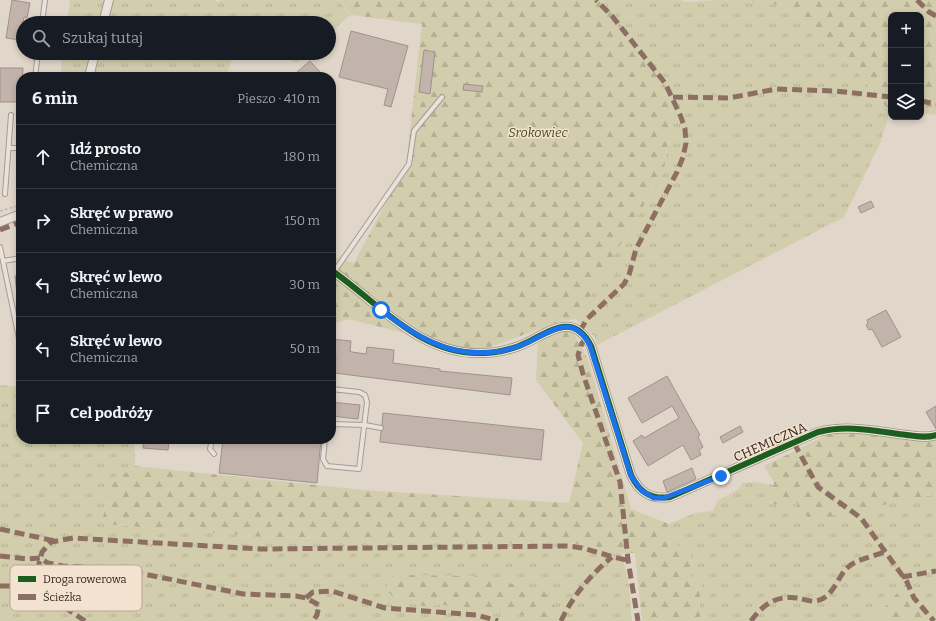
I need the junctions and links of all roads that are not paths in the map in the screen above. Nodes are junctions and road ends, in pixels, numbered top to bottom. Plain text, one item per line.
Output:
1 (45, 0) edge
2 (109, 0) edge
3 (43, 16) edge
4 (105, 16) edge
5 (37, 60) edge
6 (93, 60) edge
7 (36, 72) edge
8 (90, 72) edge
9 (442, 97) dead end
10 (12, 115) dead end
11 (9, 148) junction
12 (16, 148) edge
13 (5, 194) dead end
14 (16, 216) edge
15 (0, 222) edge
16 (0, 247) edge
17 (16, 259) edge
18 (3, 261) junction
19 (336, 267) edge
20 (336, 273) edge
21 (16, 324) edge
22 (336, 390) edge
23 (336, 424) edge
24 (365, 425) junction
25 (381, 428) dead end
26 (936, 435) edge
27 (211, 444) edge
28 (324, 444) edge
29 (214, 454) dead end

1 - 3 lane
2 - 4 street
5 - 7 lane
6 - 8 street
9 - 19 lane
10 - 11 lane
11 - 12 lane
11 - 13 lane
14 - 15 street
16 - 18 lane
17 - 18 lane
18 - 21 lane
20 - 26 street, CHEMICZNA
22 - 24 lane
23 - 24 lane
24 - 25 lane
24 - 28 lane
27 - 29 lane

